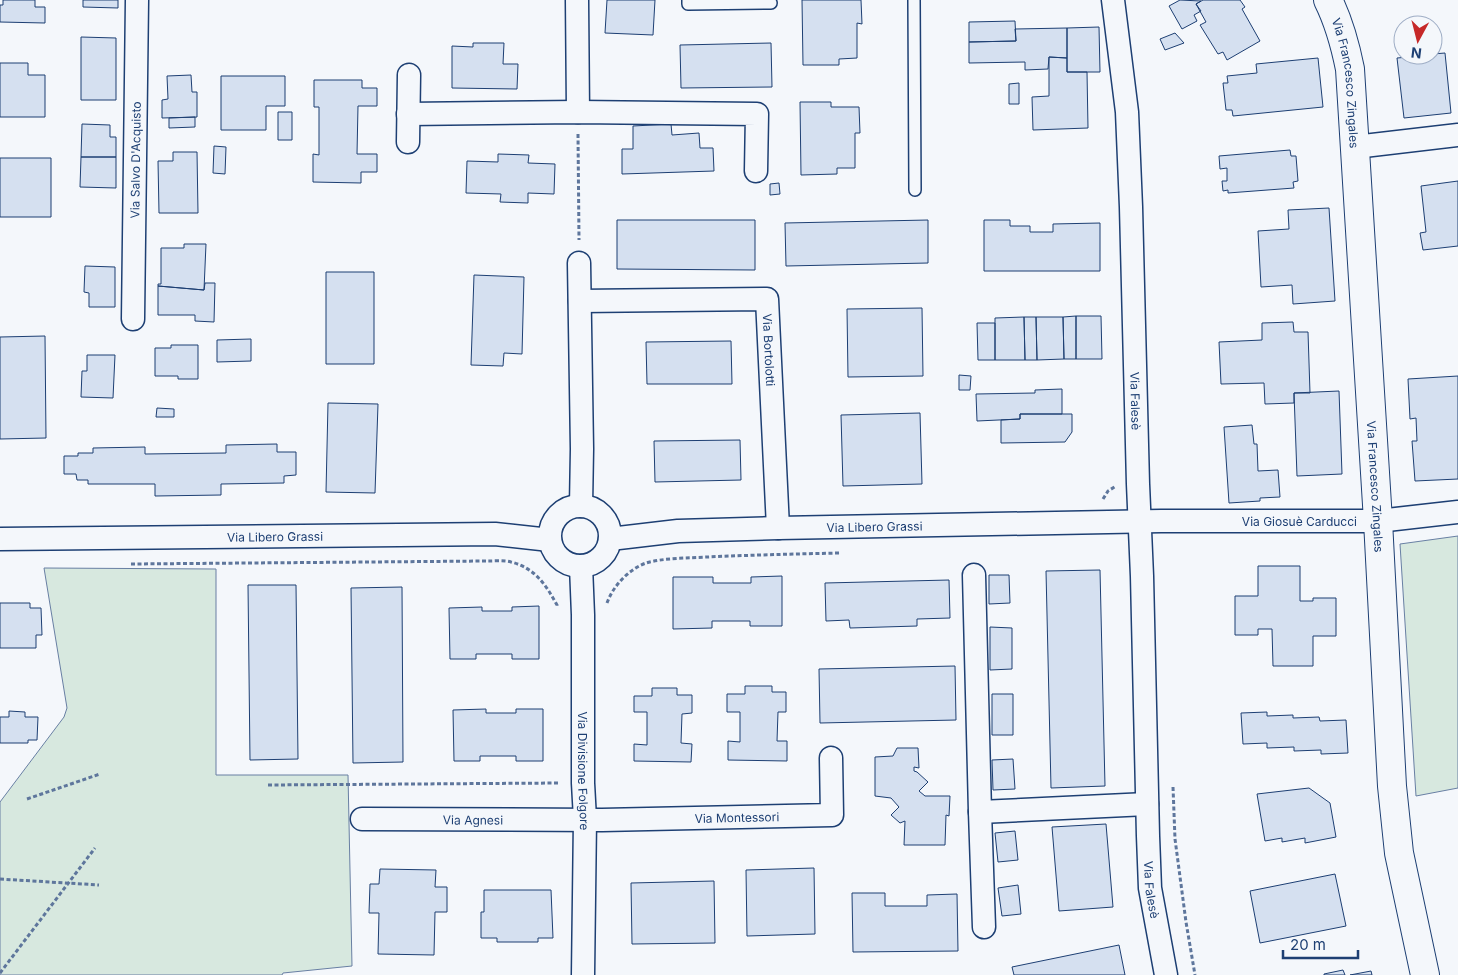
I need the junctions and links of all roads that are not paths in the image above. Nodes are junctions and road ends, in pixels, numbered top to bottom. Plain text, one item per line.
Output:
1 (137, 0) edge
2 (577, 0) edge
3 (688, 0) edge
4 (914, 0) edge
5 (1112, 0) edge
6 (1328, 0) edge
7 (771, 3) dead end
8 (408, 75) dead end
9 (578, 112) junction
10 (408, 114) junction
11 (1458, 135) edge
12 (408, 142) dead end
13 (1355, 147) junction
14 (756, 171) dead end
15 (915, 190) dead end
16 (579, 264) road end
17 (580, 302) junction
18 (134, 319) dead end
19 (581, 506) junction
20 (1458, 512) edge
21 (1140, 521) junction
22 (1378, 521) junction
23 (778, 528) junction
24 (0, 539) edge
25 (610, 539) junction
26 (550, 540) junction
27 (581, 566) junction
28 (974, 575) dead end
29 (831, 758) dead end
30 (1147, 804) junction
31 (980, 812) junction
32 (585, 819) junction
33 (362, 820) dead end
34 (984, 927) dead end
35 (583, 975) edge
36 (1166, 975) edge
37 (1425, 975) edge

1 - 18 street, Via Salvo D'Acquisto
2 - 9 street
3 - 7 lane
4 - 15 lane
5 - 21 street, Via Falesè
6 - 13 street, Via Francesco Zingales
8 - 10 street
9 - 10 street
9 - 14 street
10 - 12 street
11 - 13 street
13 - 22 street, Via Francesco Zingales
16 - 17 street
17 - 19 street
17 - 23 street, Via Bortolotti
19 - 25 street
19 - 26 street
20 - 22 street, Via Giosuè Carducci
21 - 22 street, Via Giosuè Carducci
21 - 23 street, Via Libero Grassi
21 - 30 street, Via Falesè
22 - 37 street, Via Francesco Zingales
23 - 25 street, Via Libero Grassi
24 - 26 street, Via Libero Grassi
25 - 27 street
26 - 27 street
27 - 32 street, Via Divisione Folgore
28 - 31 street
29 - 32 street, Via Montessori
30 - 31 street
30 - 36 street, Via Falesè
31 - 34 street
32 - 33 street, Via Agnesi
32 - 35 street, Via Divisione Folgore

